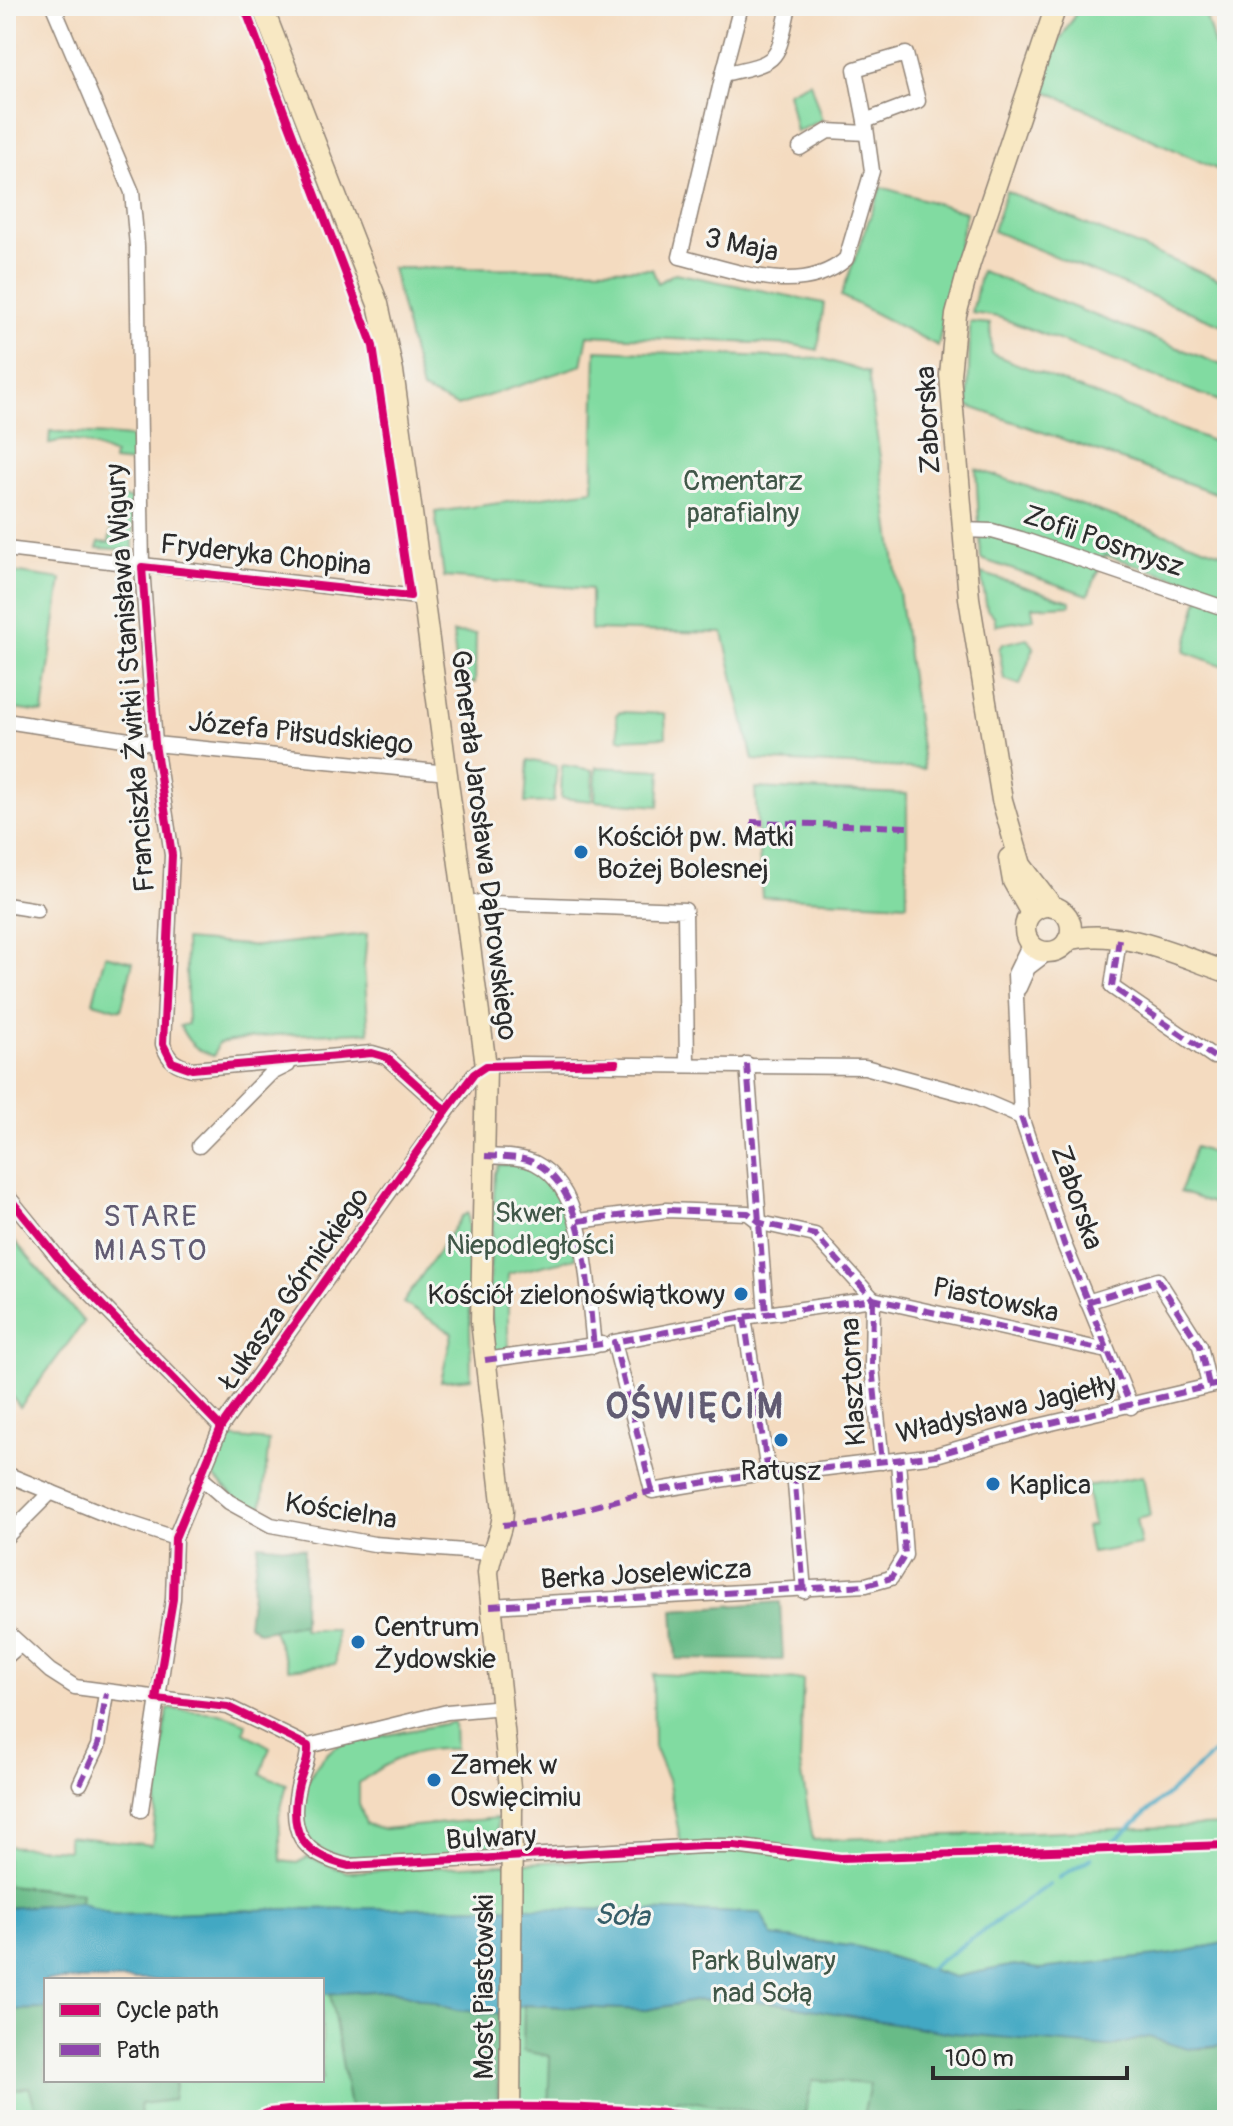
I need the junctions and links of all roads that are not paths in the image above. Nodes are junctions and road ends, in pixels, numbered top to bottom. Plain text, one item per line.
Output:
1 (53, 6) edge
2 (262, 6) edge
3 (741, 6) edge
4 (789, 6) edge
5 (1057, 10) edge
6 (723, 74) junction
7 (866, 127) junction
8 (800, 148) dead end
9 (962, 530) junction
10 (6, 549) edge
11 (142, 567) junction
12 (425, 598) junction
13 (1227, 609) edge
14 (6, 721) edge
15 (155, 744) junction
16 (448, 773) junction
17 (1008, 830) junction
18 (465, 902) junction
19 (6, 905) edge
20 (37, 910) dead end
21 (1060, 911) junction
22 (1031, 913) junction
23 (1068, 940) junction
24 (1127, 940) junction
25 (1030, 943) junction
26 (1049, 952) junction
27 (1227, 972) edge
28 (1017, 996) junction
29 (1214, 1057) dead end
30 (291, 1063) junction
31 (687, 1063) junction
32 (747, 1064) junction
33 (486, 1066) junction
34 (446, 1111) junction
35 (1021, 1117) junction
36 (199, 1146) dead end
37 (485, 1156) junction
38 (6, 1194) edge
39 (578, 1221) junction
40 (761, 1223) junction
41 (873, 1299) junction
42 (1087, 1302) junction
43 (766, 1314) junction
44 (744, 1317) junction
45 (614, 1342) junction
46 (594, 1346) junction
47 (1107, 1351) junction
48 (485, 1360) junction
49 (1227, 1382) edge
50 (1209, 1385) junction
51 (1131, 1407) junction
52 (221, 1427) junction
53 (898, 1460) junction
54 (882, 1462) junction
55 (768, 1472) junction
56 (794, 1472) junction
57 (6, 1474) edge
58 (199, 1476) junction
59 (51, 1492) junction
60 (6, 1537) edge
61 (175, 1538) junction
62 (490, 1553) junction
63 (804, 1591) junction
64 (490, 1606) junction
65 (6, 1631) edge
66 (20, 1645) junction
67 (6, 1657) edge
68 (106, 1693) junction
69 (156, 1699) junction
70 (503, 1707) junction
71 (308, 1746) junction
72 (80, 1784) dead end
73 (512, 1807) joint
74 (141, 1810) dead end
75 (788, 1853) dead end
76 (510, 2120) edge

1 - 11 street, Franciszka Żwirki i Stanisława Wigury
2 - 12 street, Generała Jarosława Dąbrowskiego
3 - 6 street, 3 Maja
4 - 6 street
5 - 9 street, Zaborska
6 - 7 street, 3 Maja
7 - 7 street, 3 Maja
7 - 8 street, 3 Maja
9 - 13 street, Zofii Posmysz
9 - 17 street, Zaborska
10 - 11 street, Fryderyka Chopina
11 - 12 street, Fryderyka Chopina
11 - 15 street, Franciszka Żwirki i Stanisława Wigury
12 - 16 street, Generała Jarosława Dąbrowskiego
14 - 15 street, Józefa Piłsudskiego
15 - 16 street, Józefa Piłsudskiego
15 - 30 street, Franciszka Żwirki i Stanisława Wigury
16 - 18 street, Generała Jarosława Dąbrowskiego
17 - 21 street, Zaborska
17 - 22 street, Zaborska
18 - 31 street
18 - 33 street, Generała Jarosława Dąbrowskiego
19 - 20 street
21 - 22 street
21 - 23 street
21 - 24 street
22 - 25 street
23 - 24 street
23 - 26 street
24 - 27 street
24 - 29 street
25 - 26 street
25 - 28 street, Zaborska
26 - 28 street
28 - 35 street, Zaborska
30 - 34 street, Franciszka Żwirki i Stanisława Wigury
30 - 36 street
31 - 32 street
31 - 33 street
32 - 35 street
32 - 40 street
33 - 34 street, Łukasza Górnickiego
33 - 37 street, Generała Jarosława Dąbrowskiego
34 - 52 street, Łukasza Górnickiego
35 - 42 street, Zaborska
37 - 39 street
37 - 48 street, Generała Jarosława Dąbrowskiego
38 - 52 street
39 - 40 street
39 - 46 street
40 - 41 street
40 - 43 street
41 - 43 street
41 - 47 street, Piastowska
41 - 54 street, Klasztorna
42 - 47 street, Zaborska
42 - 50 street
43 - 44 street
44 - 45 street
44 - 55 street
45 - 46 street
45 - 55 street, Władysława Jagiełły
46 - 48 street
47 - 51 street, Zaborska
48 - 62 street, Generała Jarosława Dąbrowskiego
49 - 50 street, Władysława Jagiełły
50 - 51 street, Władysława Jagiełły
51 - 53 street, Władysława Jagiełły
52 - 58 street, Łukasza Górnickiego
53 - 54 street, Władysława Jagiełły
53 - 63 street, Berka Joselewicza
54 - 56 street, Władysława Jagiełły
55 - 56 street, Władysława Jagiełły
56 - 63 street
57 - 59 street
58 - 61 street, Łukasza Górnickiego
58 - 62 street, Kościelna
59 - 60 street
59 - 61 street
61 - 69 street, Łukasza Górnickiego
62 - 64 street, Generała Jarosława Dąbrowskiego
63 - 64 street, Berka Joselewicza
64 - 70 street, Generała Jarosława Dąbrowskiego
65 - 66 street
66 - 67 street
66 - 68 street
68 - 69 street
68 - 72 street
69 - 71 street
69 - 74 street, Łukasza Górnickiego
70 - 71 street
70 - 73 street, Generała Jarosława Dąbrowskiego
71 - 75 street, Bulwary
73 - 76 street, Most Piastowski, bridge

